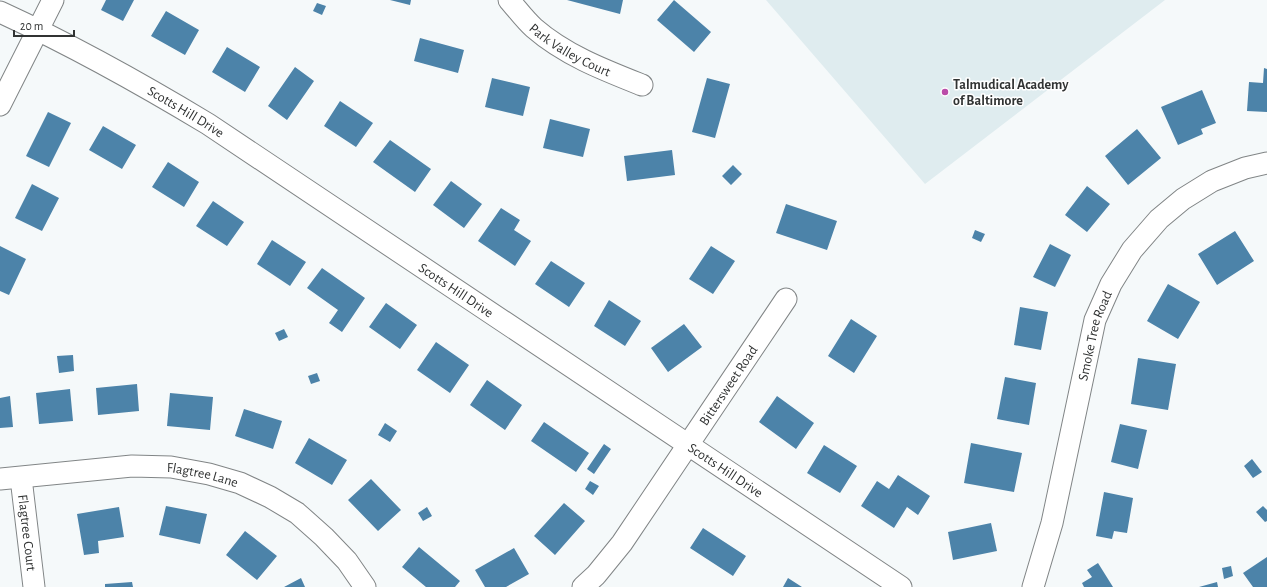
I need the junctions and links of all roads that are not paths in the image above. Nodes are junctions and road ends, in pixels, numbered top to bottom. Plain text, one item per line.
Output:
1 (53, 0) edge
2 (509, 0) edge
3 (0, 12) edge
4 (38, 29) junction
5 (642, 85) dead end
6 (0, 105) edge
7 (1267, 163) edge
8 (786, 299) dead end
9 (689, 446) junction
10 (21, 478) junction
11 (0, 479) edge
12 (34, 587) edge
13 (365, 587) edge
14 (583, 587) edge
15 (901, 587) edge
16 (1033, 587) edge

1 - 4 street
2 - 5 street, Park Valley Court
3 - 4 street, Scotts Hill Drive
4 - 6 street
4 - 9 street, Scotts Hill Drive
7 - 16 street, Smoke Tree Road
8 - 9 street, Bittersweet Road
9 - 14 street, Bittersweet Road
9 - 15 street, Scotts Hill Drive
10 - 11 street, Flagtree Lane
10 - 12 street, Flagtree Court
10 - 13 street, Flagtree Lane

